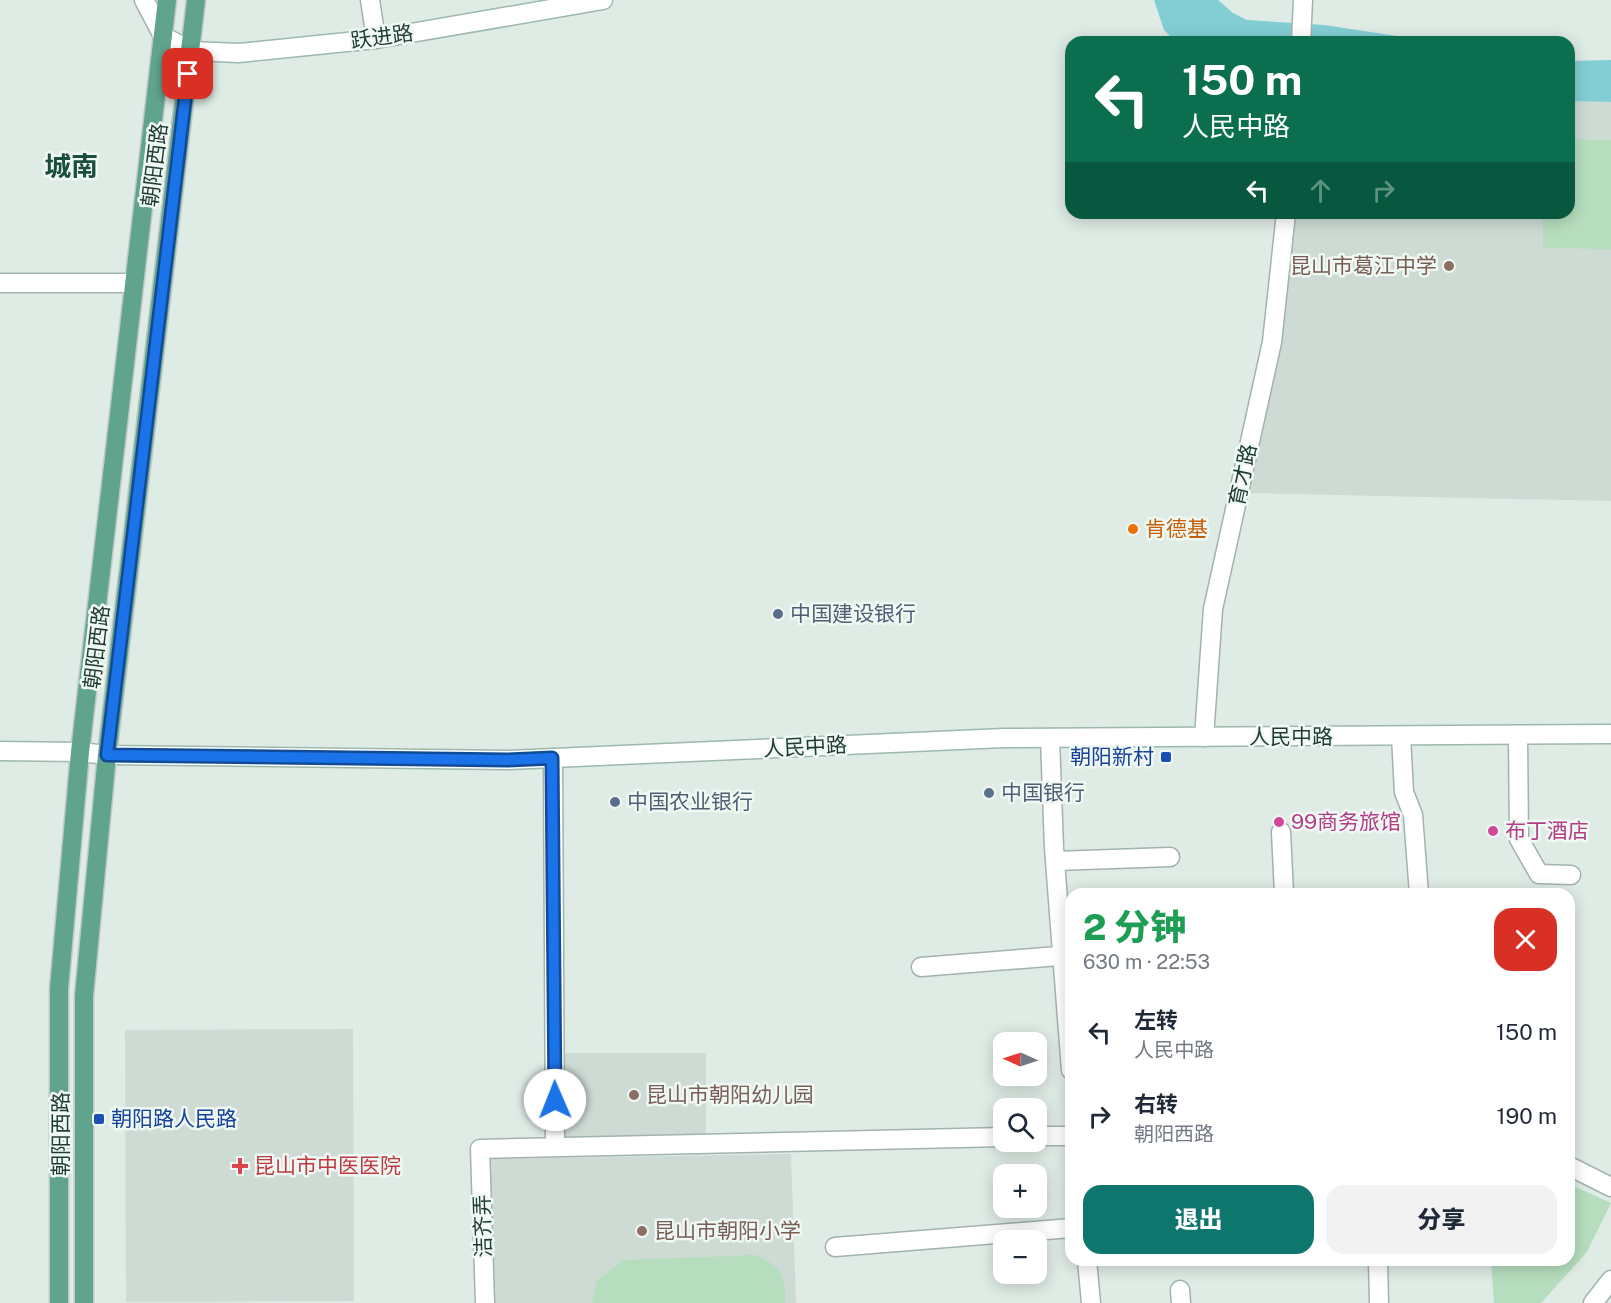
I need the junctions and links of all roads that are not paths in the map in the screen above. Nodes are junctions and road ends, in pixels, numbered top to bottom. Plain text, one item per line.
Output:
1 (144, 0) edge
2 (167, 0) edge
3 (196, 0) edge
4 (370, 0) edge
5 (603, 0) edge
6 (1303, 0) edge
7 (163, 36) junction
8 (1301, 36) edge
9 (376, 39) junction
10 (191, 51) junction
11 (1285, 219) edge
12 (0, 283) edge
13 (133, 283) junction
14 (1611, 734) edge
15 (1401, 736) junction
16 (1518, 736) junction
17 (1204, 737) junction
18 (1050, 738) junction
19 (0, 751) edge
20 (80, 752) junction
21 (107, 755) junction
22 (552, 758) junction
23 (1281, 832) dead end
24 (1170, 857) dead end
25 (1055, 861) junction
26 (1571, 874) dead end
27 (1284, 888) edge
28 (1419, 888) edge
29 (1065, 947) edge
30 (1065, 956) edge
31 (921, 968) dead end
32 (1047, 1136) edge
33 (1065, 1136) edge
34 (993, 1137) edge
35 (555, 1146) junction
36 (1575, 1169) edge
37 (1611, 1187) edge
38 (1065, 1229) edge
39 (835, 1248) dead end
40 (1088, 1266) edge
41 (1378, 1266) edge
42 (1611, 1280) edge
43 (59, 1303) edge
44 (84, 1303) edge
45 (486, 1303) edge
46 (1091, 1303) edge
47 (1379, 1303) edge
48 (1593, 1303) edge

1 - 7 street
2 - 7 main road, 朝阳西路
3 - 10 main road, 朝阳西路
4 - 9 street
5 - 9 street, 跃进路
6 - 8 street
7 - 10 street, 跃进路
7 - 13 main road, 朝阳西路
9 - 10 street, 跃进路
10 - 21 main road, 朝阳西路
11 - 17 street, 育才路
12 - 13 street
13 - 20 main road, 朝阳西路
14 - 16 street, 人民中路
15 - 16 street, 人民中路
15 - 17 street, 人民中路
15 - 28 street
16 - 26 street
17 - 18 street, 人民中路
18 - 22 street, 人民中路
18 - 25 street
19 - 20 street, 人民中路
20 - 21 street, 人民中路
20 - 43 main road, 朝阳西路
21 - 22 street, 人民中路
21 - 44 main road, 朝阳西路
22 - 35 street
23 - 27 street
24 - 25 street
25 - 29 street
30 - 31 street
32 - 33 street
34 - 35 street
35 - 45 street, 洁齐弄
36 - 37 street
38 - 39 street
40 - 46 street
41 - 47 street
42 - 48 street

